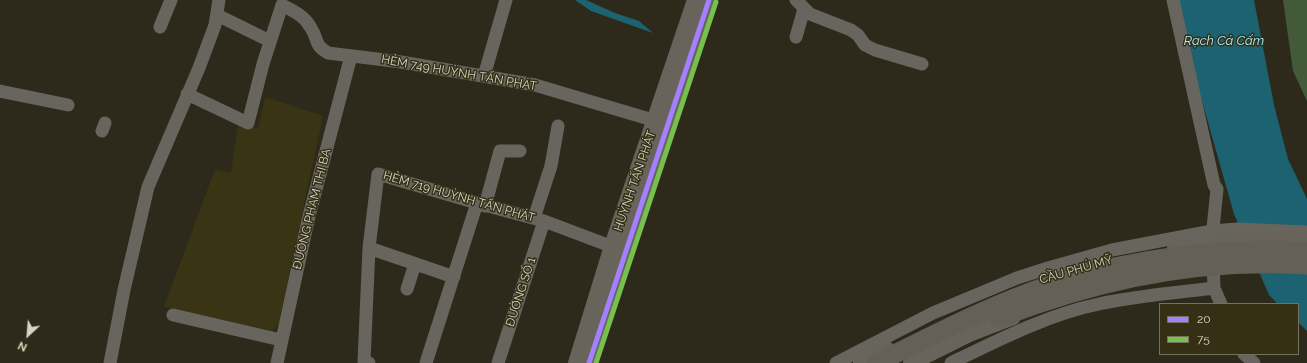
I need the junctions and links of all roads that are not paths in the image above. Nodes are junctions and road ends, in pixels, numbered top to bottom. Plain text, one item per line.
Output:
1 (171, 0) edge
2 (219, 0) edge
3 (506, 0) edge
4 (695, 0) edge
5 (709, 0) edge
6 (1173, 0) edge
7 (800, 5) edge
8 (217, 15) junction
9 (160, 27) dead end
10 (796, 37) dead end
11 (270, 41) junction
12 (351, 56) junction
13 (922, 64) dead end
14 (484, 76) junction
15 (0, 91) edge
16 (187, 94) junction
17 (671, 96) junction
18 (68, 105) dead end
19 (656, 121) junction
20 (558, 126) dead end
21 (520, 151) dead end
22 (481, 205) junction
23 (539, 219) junction
24 (1213, 226) junction
25 (1307, 232) edge
26 (1307, 241) edge
27 (369, 248) junction
28 (620, 249) junction
29 (1307, 251) edge
30 (415, 264) junction
31 (1307, 265) edge
32 (1307, 271) edge
33 (454, 277) junction
34 (407, 288) dead end
35 (1214, 288) junction
36 (1221, 303) edge
37 (173, 315) dead end
38 (281, 340) junction
39 (1245, 355) edge
40 (366, 362) edge
41 (110, 363) edge
42 (277, 363) edge
43 (426, 363) edge
44 (498, 363) edge
45 (576, 363) edge
46 (590, 363) edge
47 (836, 363) edge
48 (861, 363) edge
49 (877, 363) edge
50 (904, 363) edge
51 (910, 363) edge
52 (951, 363) edge
53 (1254, 363) edge

1 - 9 street
2 - 8 street
3 - 14 street
4 - 17 main road, HUỲNH TẤN PHÁT
5 - 17 main road, HUỲNH TẤN PHÁT
6 - 24 street
7 - 10 street
7 - 13 street
8 - 11 street
8 - 16 street
11 - 12 street, HẺM 749 HUỲNH TẤN PHÁT
11 - 16 street
12 - 14 street, HẺM 749 HUỲNH TẤN PHÁT
12 - 38 street, ĐƯỜNG PHẠM THỊ BA
14 - 19 street, HẺM 749 HUỲNH TẤN PHÁT
15 - 18 street
16 - 41 street
17 - 19 main road, HUỲNH TẤN PHÁT
17 - 28 main road, HUỲNH TẤN PHÁT
19 - 28 main road, HUỲNH TẤN PHÁT
20 - 23 street, ĐƯỜNG SỐ 1
21 - 22 street
22 - 23 street, HẺM 719 HUỲNH TẤN PHÁT
22 - 27 street, HẺM 719 HUỲNH TẤN PHÁT
22 - 33 street
23 - 28 street, HẺM 719 HUỲNH TẤN PHÁT
23 - 44 street, ĐƯỜNG SỐ 1
24 - 25 street
24 - 35 street
24 - 47 street
26 - 48 main road, CẦU PHÚ MỸ, bridge
27 - 30 street
27 - 40 street, HẺM 719 HUỲNH TẤN PHÁT
28 - 45 main road, HUỲNH TẤN PHÁT
28 - 46 main road, HUỲNH TẤN PHÁT
29 - 49 highway, CẦU PHÚ MỸ, bridge
30 - 33 street
30 - 34 street
31 - 50 highway, CẦU PHÚ MỸ, bridge
32 - 51 main road, CẦU PHÚ MỸ, bridge
33 - 43 street
35 - 36 street
35 - 52 street
37 - 38 street
38 - 42 street, ĐƯỜNG PHẠM THỊ BA
39 - 53 street

